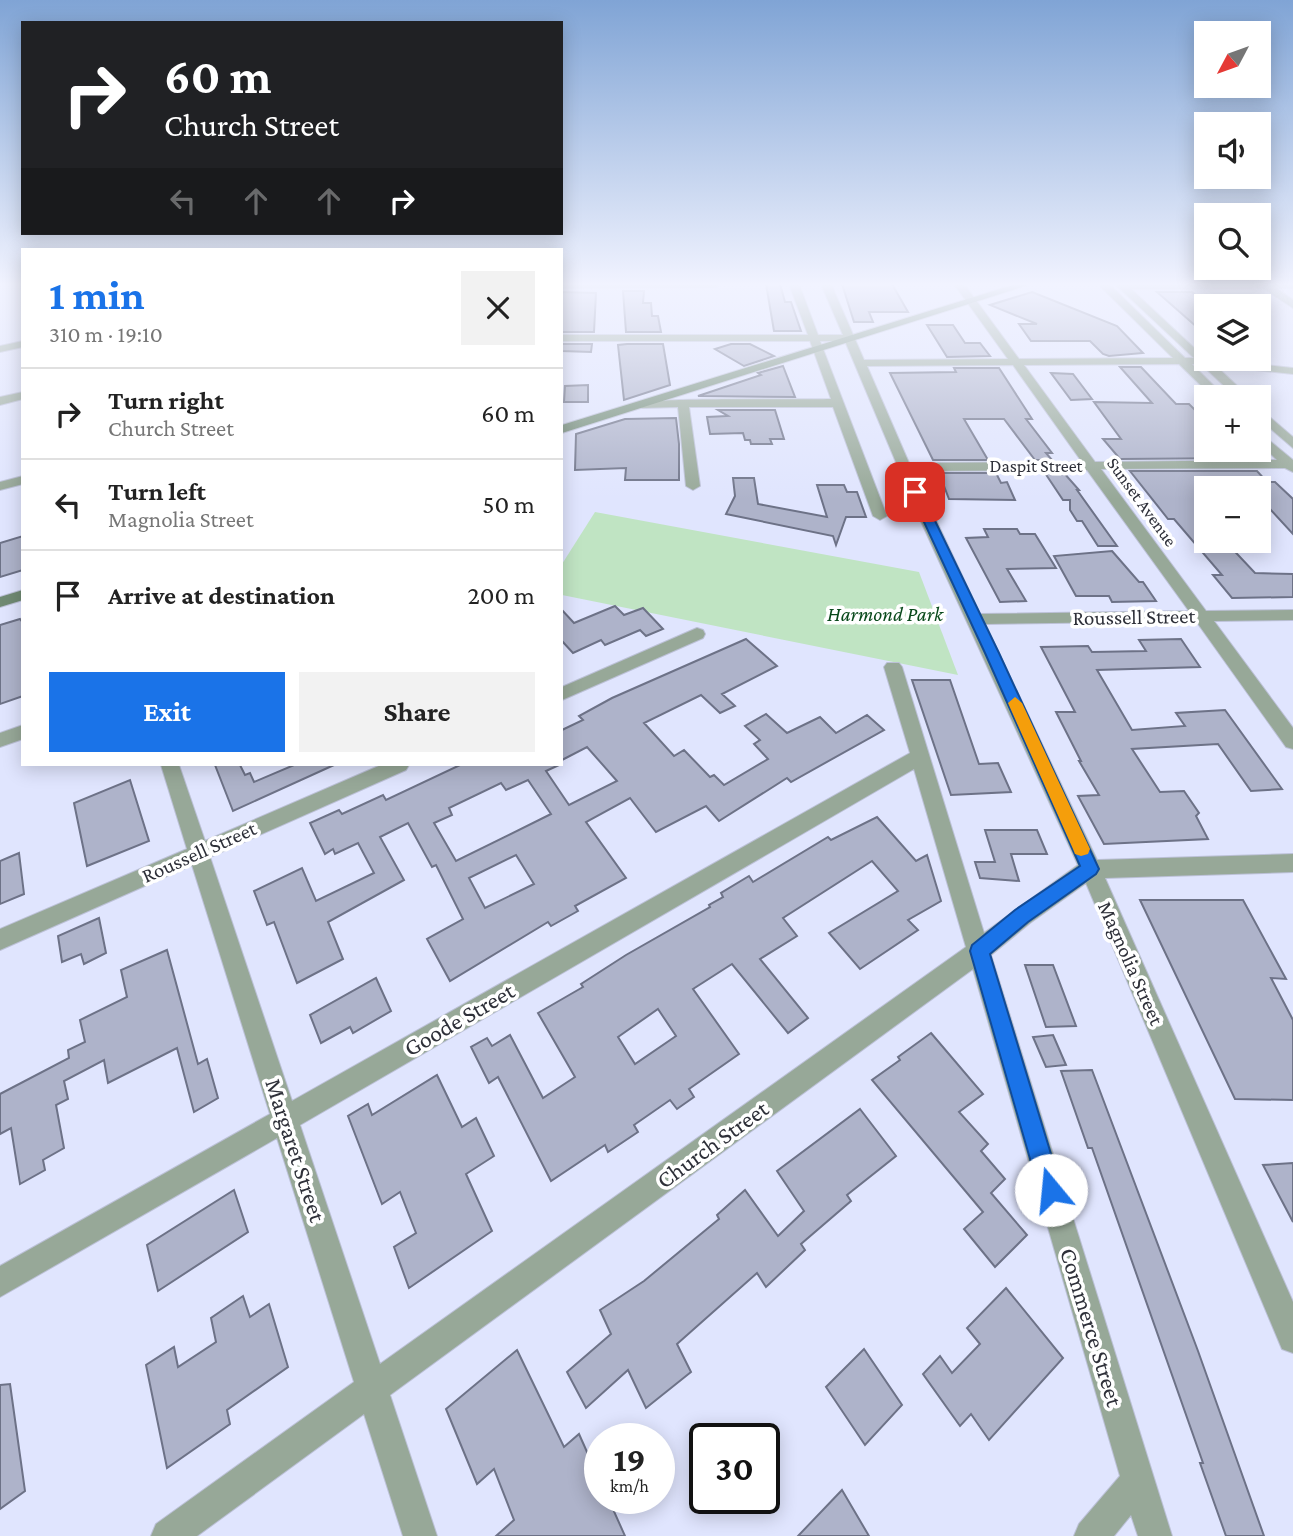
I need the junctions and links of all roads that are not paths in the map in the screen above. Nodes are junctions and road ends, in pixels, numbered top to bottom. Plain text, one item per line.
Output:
1 (777, 356) edge
2 (820, 356) edge
3 (857, 356) edge
4 (1011, 356) edge
5 (1176, 356) edge
6 (1182, 361) junction
7 (1016, 362) junction
8 (1194, 362) edge
9 (860, 363) junction
10 (1271, 369) edge
11 (1214, 371) edge
12 (1293, 371) edge
13 (1207, 385) edge
14 (1230, 385) edge
15 (21, 396) edge
16 (0, 401) edge
17 (838, 402) junction
18 (684, 403) junction
19 (642, 404) junction
20 (1271, 423) edge
21 (563, 429) edge
22 (1293, 444) edge
23 (1271, 447) edge
24 (1092, 466) junction
25 (1292, 466) edge
26 (904, 467) junction
27 (21, 481) edge
28 (0, 486) edge
29 (693, 486) dead end
30 (880, 516) dead end
31 (21, 596) edge
32 (0, 602) edge
33 (1293, 615) edge
34 (1201, 616) junction
35 (976, 619) junction
36 (697, 634) dead end
37 (893, 667) dead end
38 (563, 694) edge
39 (21, 733) edge
40 (0, 740) edge
41 (1293, 742) edge
42 (919, 757) junction
43 (170, 766) edge
44 (397, 766) edge
45 (200, 852) junction
46 (1293, 863) edge
47 (1090, 869) junction
48 (0, 940) edge
49 (979, 951) junction
50 (286, 1117) junction
51 (0, 1282) edge
52 (1293, 1338) edge
53 (374, 1389) junction
54 (1138, 1481) junction
55 (168, 1536) edge
56 (420, 1536) edge
57 (1091, 1536) edge
58 (1155, 1536) edge

1 - 19 main road
2 - 17 street
3 - 9 street, Magnolia Street
4 - 7 street, Sunset Avenue
5 - 6 street
6 - 7 street
6 - 8 street
6 - 13 street
7 - 9 street
7 - 24 street, Sunset Avenue
9 - 26 street, Magnolia Street
10 - 12 street
11 - 14 street
15 - 16 street
17 - 18 street
17 - 30 street
18 - 19 street
18 - 29 street
19 - 21 main road
20 - 22 street
23 - 25 street
24 - 25 street, Daspit Street
24 - 26 street, Daspit Street
24 - 34 street, Sunset Avenue
26 - 35 street, Magnolia Street
27 - 28 street
31 - 32 main road
33 - 34 street, Roussell Street
34 - 35 street, Roussell Street
34 - 41 street, Sunset Avenue
35 - 47 street, Magnolia Street
36 - 38 street
37 - 42 street, Commerce Street
39 - 40 street
42 - 49 street, Commerce Street
42 - 50 street, Goode Street
43 - 45 street, Margaret Street
44 - 45 street, Roussell Street
45 - 48 street, Roussell Street
45 - 50 street, Margaret Street
46 - 47 street
47 - 49 street, Church Street
47 - 52 street, Magnolia Street
49 - 53 street, Church Street
49 - 54 street, Commerce Street
50 - 51 street, Goode Street
50 - 53 street, Margaret Street
53 - 55 street, Church Street
53 - 56 street, Margaret Street
54 - 57 street
54 - 58 street, Commerce Street

